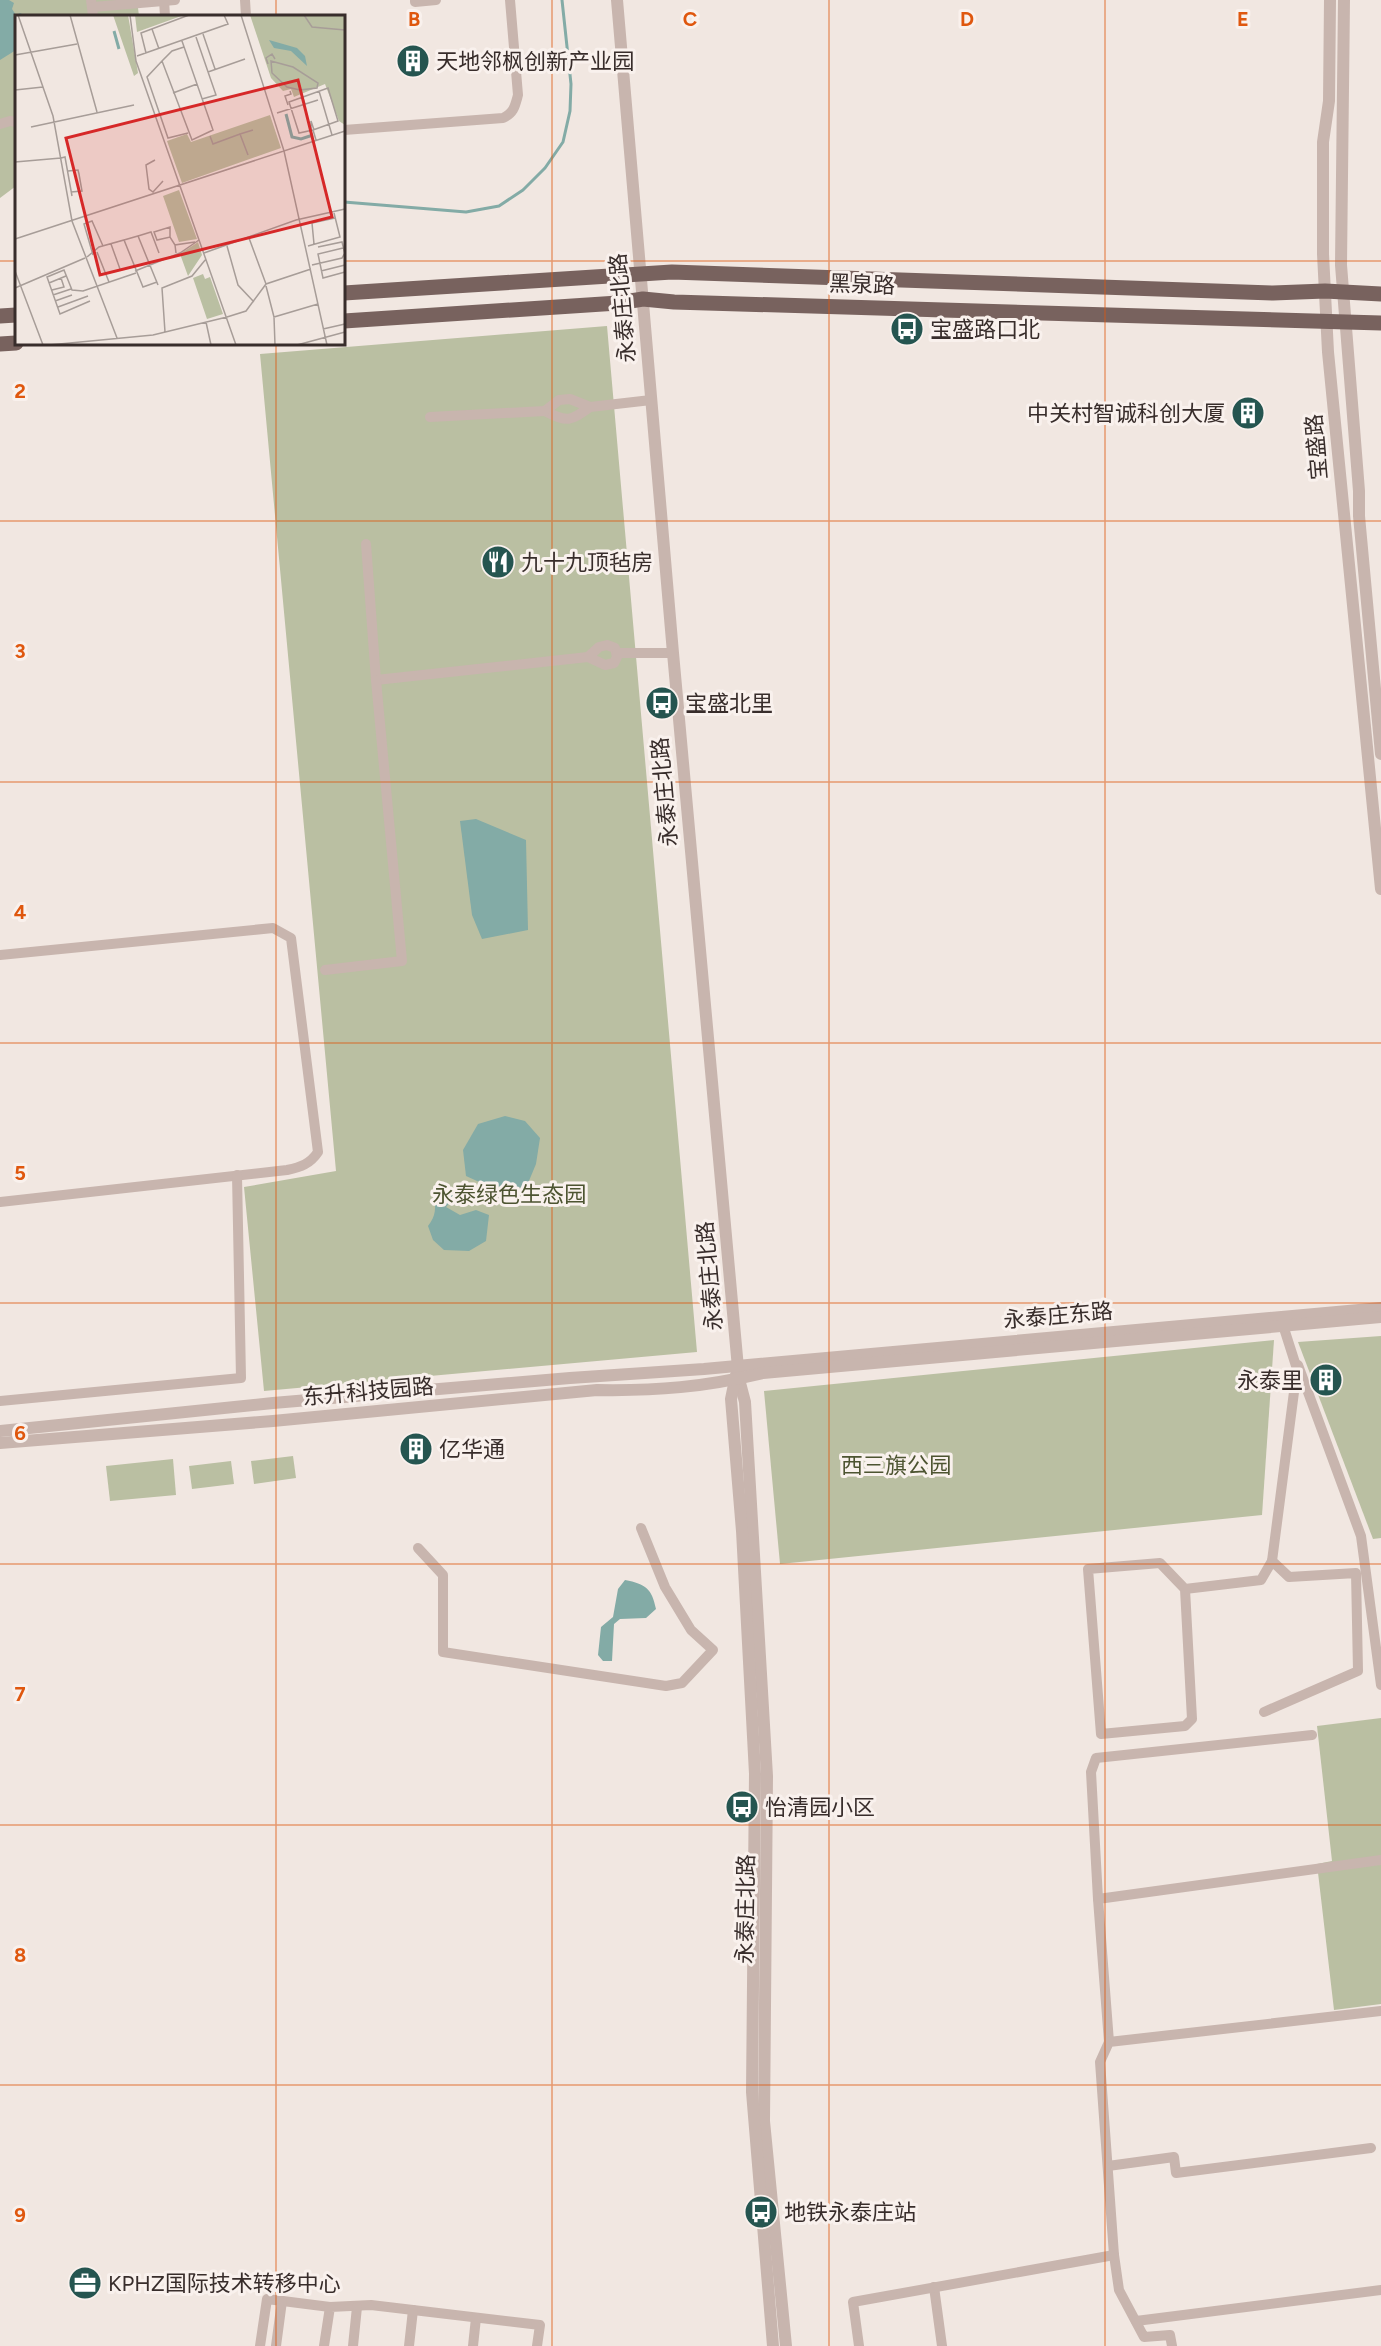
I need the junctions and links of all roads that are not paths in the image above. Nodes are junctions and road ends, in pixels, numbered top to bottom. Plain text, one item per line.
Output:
1 (168, 0) edge
2 (245, 0) edge
3 (415, 0) edge
4 (436, 0) edge
5 (510, 0) edge
6 (617, 0) edge
7 (1330, 0) edge
8 (1344, 0) edge
9 (92, 8) edge
10 (165, 15) edge
11 (246, 15) edge
12 (15, 122) edge
13 (0, 124) edge
14 (345, 130) edge
15 (640, 273) junction
16 (1325, 291) junction
17 (1343, 291) junction
18 (345, 293) edge
19 (1381, 294) edge
20 (643, 299) junction
21 (15, 315) edge
22 (0, 316) edge
23 (345, 321) edge
24 (1327, 322) junction
25 (1345, 323) junction
26 (1381, 323) edge
27 (15, 343) edge
28 (0, 344) edge
29 (651, 400) junction
30 (590, 406) junction
31 (545, 411) junction
32 (430, 417) dead end
33 (366, 544) dead end
34 (617, 653) junction
35 (673, 653) junction
36 (588, 657) junction
37 (376, 680) junction
38 (1381, 754) edge
39 (1381, 889) edge
40 (0, 955) edge
41 (325, 970) dead end
42 (237, 1175) junction
43 (0, 1202) edge
44 (1381, 1308) edge
45 (1381, 1317) edge
46 (738, 1365) junction
47 (737, 1379) junction
48 (0, 1401) edge
49 (0, 1431) edge
50 (0, 1443) edge
51 (641, 1528) dead end
52 (418, 1548) dead end
53 (1272, 1561) junction
54 (1185, 1589) junction
55 (1381, 1685) edge
56 (1264, 1712) dead end
57 (1312, 1735) dead end
58 (1381, 1860) edge
59 (1098, 1899) junction
60 (1381, 2011) edge
61 (1109, 2042) junction
62 (1371, 2148) dead end
63 (1108, 2166) junction
64 (1114, 2255) junction
65 (934, 2287) junction
66 (1381, 2290) edge
67 (282, 2301) junction
68 (330, 2307) junction
69 (357, 2307) junction
70 (413, 2310) junction
71 (476, 2318) junction
72 (1136, 2321) junction
73 (260, 2346) edge
74 (276, 2346) edge
75 (324, 2346) edge
76 (352, 2346) edge
77 (409, 2346) edge
78 (473, 2346) edge
79 (537, 2346) edge
80 (773, 2346) edge
81 (786, 2346) edge
82 (859, 2346) edge
83 (942, 2346) edge
84 (1172, 2346) edge

1 - 9 street
1 - 10 street
2 - 11 street
3 - 4 street
5 - 14 street
6 - 15 street, 永泰庄北路
7 - 16 street, 宝盛路
8 - 17 street, 宝盛路
12 - 13 street
15 - 16 main road, 黑泉路
15 - 18 main road, 黑泉路
15 - 20 street, 永泰庄北路
16 - 17 main road, 黑泉路
16 - 24 street, 宝盛路
17 - 19 main road, 黑泉路
17 - 25 street, 宝盛路
20 - 23 main road, 黑泉路
20 - 24 main road, 黑泉路
20 - 29 street, 永泰庄北路
21 - 22 main road
24 - 25 main road, 黑泉路
24 - 39 street, 宝盛路
25 - 26 main road, 黑泉路
25 - 38 street, 宝盛路
27 - 28 main road
29 - 30 street
29 - 35 street, 永泰庄北路
30 - 31 street
30 - 31 street
31 - 32 street
33 - 37 street
34 - 35 street
34 - 36 street
34 - 36 street
35 - 46 street, 永泰庄北路
36 - 37 street
37 - 41 street
40 - 42 street
42 - 43 street
42 - 48 street
44 - 46 street, 永泰庄东路
45 - 47 street, 永泰庄东路
46 - 47 street, 永泰庄北路
46 - 49 street, 东升科技园路
47 - 50 street, 东升科技园路
47 - 80 street, 永泰庄北路
47 - 81 street, 永泰庄北路
51 - 52 street
53 - 54 street
53 - 55 street
53 - 56 street
54 - 54 street
57 - 59 street
58 - 59 street
59 - 61 street
60 - 61 street
61 - 63 street
62 - 63 street
63 - 64 street
64 - 65 street
64 - 72 street
65 - 82 street
65 - 83 street
66 - 72 street
67 - 68 street
67 - 73 street
67 - 74 street
68 - 69 street
68 - 75 street
69 - 70 street
69 - 76 street
70 - 71 street
70 - 77 street
71 - 78 street
71 - 79 street
72 - 84 street

